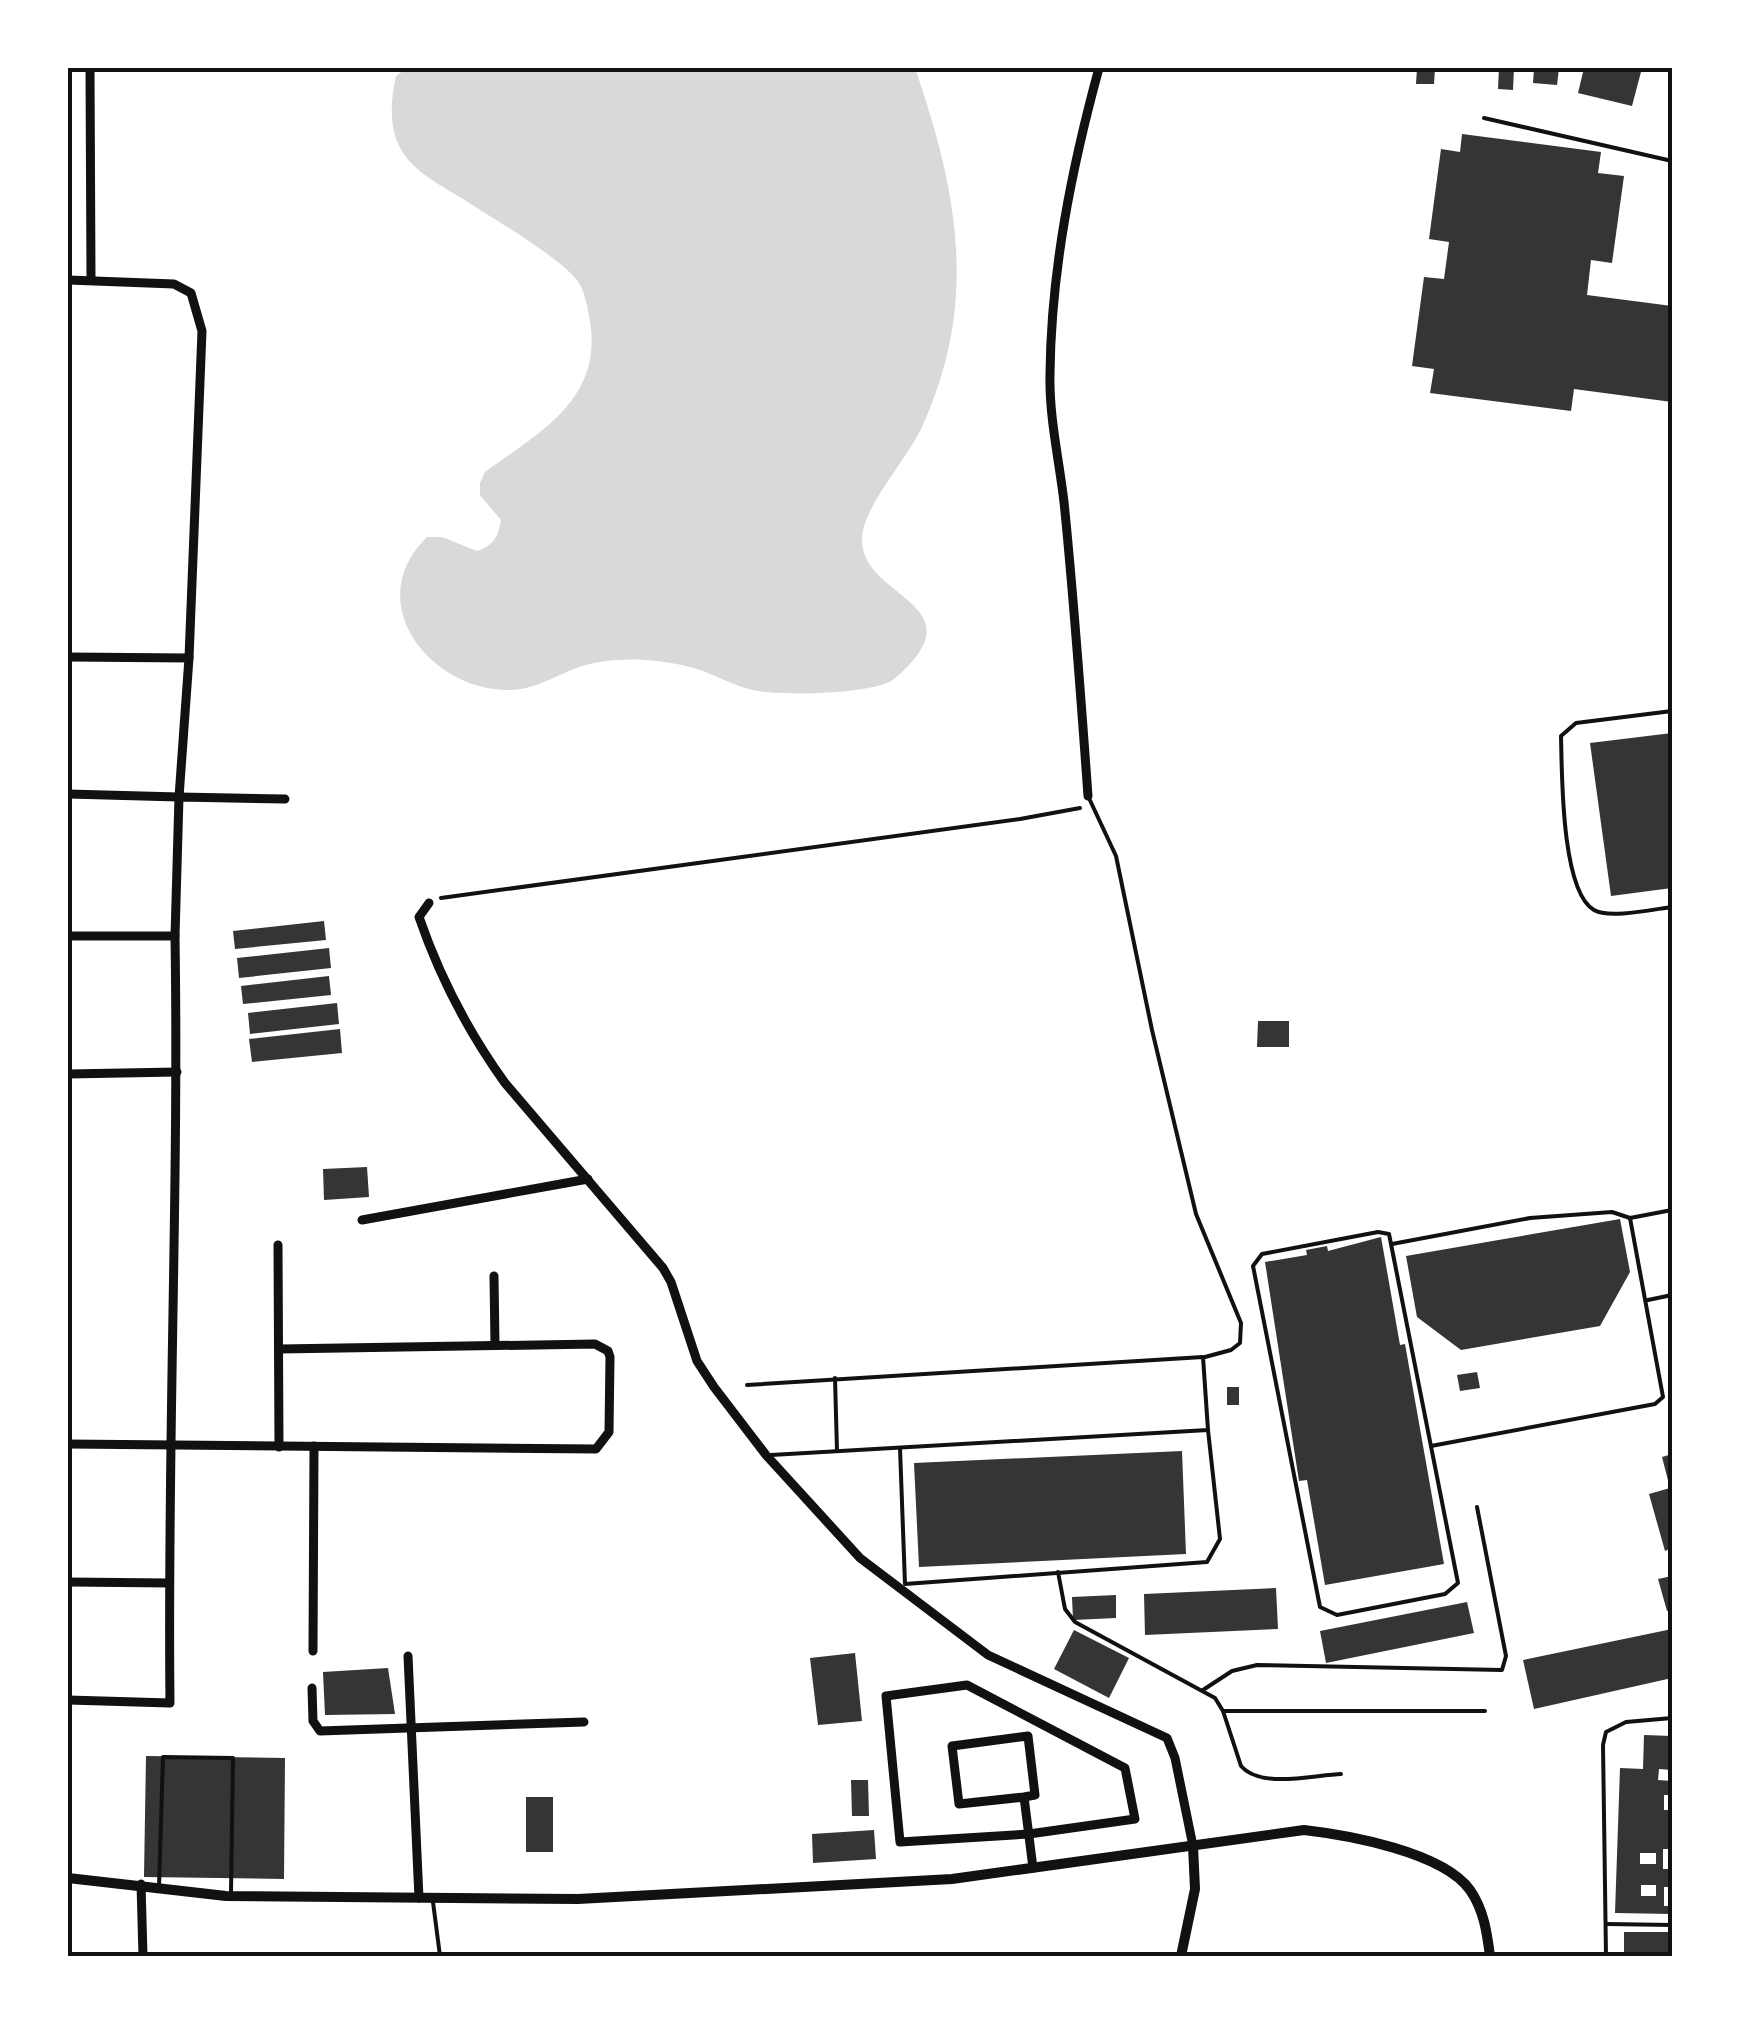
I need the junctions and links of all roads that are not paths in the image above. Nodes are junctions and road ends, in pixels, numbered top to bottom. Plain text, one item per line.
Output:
1 (90, 68) edge
2 (1099, 68) edge
3 (1484, 118) dead end
4 (1672, 161) edge
5 (91, 279) junction
6 (68, 280) edge
7 (68, 657) edge
8 (189, 658) junction
9 (1672, 711) edge
10 (68, 794) edge
11 (1088, 796) joint
12 (179, 797) junction
13 (285, 799) dead end
14 (429, 902) road end
15 (1672, 907) edge
16 (68, 936) edge
17 (175, 936) junction
18 (177, 1072) junction
19 (68, 1074) edge
20 (588, 1179) junction
21 (1672, 1210) edge
22 (1630, 1218) junction
23 (362, 1220) dead end
24 (1391, 1244) junction
25 (278, 1245) dead end
26 (494, 1276) dead end
27 (1672, 1295) edge
28 (1646, 1301) junction
29 (496, 1345) junction
30 (280, 1349) junction
31 (1204, 1357) junction
32 (836, 1378) junction
33 (747, 1385) dead end
34 (1208, 1430) junction
35 (68, 1444) edge
36 (172, 1446) junction
37 (314, 1446) junction
38 (1431, 1446) junction
39 (279, 1447) junction
40 (900, 1448) junction
41 (837, 1451) junction
42 (766, 1455) junction
43 (1477, 1506) dead end
44 (1058, 1572) junction
45 (68, 1582) edge
46 (169, 1582) junction
47 (312, 1651) dead end
48 (408, 1656) dead end
49 (312, 1688) dead end
50 (1202, 1690) junction
51 (68, 1700) edge
52 (1223, 1710) junction
53 (1485, 1711) dead end
54 (1672, 1718) edge
55 (584, 1722) dead end
56 (410, 1728) junction
57 (1341, 1774) dead end
58 (1024, 1797) junction
59 (1029, 1834) junction
60 (1193, 1846) junction
61 (1034, 1868) junction
62 (68, 1878) edge
63 (140, 1884) junction
64 (159, 1887) junction
65 (231, 1896) junction
66 (432, 1897) junction
67 (419, 1898) junction
68 (1605, 1924) junction
69 (1672, 1925) edge
70 (143, 1956) edge
71 (440, 1956) edge
72 (1181, 1956) edge
73 (1490, 1956) edge
74 (1606, 1956) edge

1 - 5 street
2 - 11 street
3 - 4 lane
5 - 6 street
5 - 8 street
7 - 8 street
8 - 12 street
9 - 15 lane
10 - 12 street
11 - 31 lane
12 - 13 street
12 - 17 street
14 - 20 street
16 - 17 street
17 - 18 street
18 - 19 street
18 - 36 street
20 - 23 street
20 - 42 street
21 - 22 lane
22 - 24 lane
22 - 28 lane
24 - 38 lane
24 - 38 lane
25 - 30 street
26 - 29 street
27 - 28 lane
28 - 38 lane
29 - 30 street
29 - 37 street
30 - 39 street
31 - 32 lane
31 - 34 lane
32 - 33 lane
32 - 41 lane
34 - 40 lane
34 - 44 lane
35 - 36 street
36 - 39 street
36 - 46 street
37 - 39 street
37 - 47 street
40 - 41 lane
40 - 44 lane
41 - 42 lane
42 - 60 street
43 - 50 lane
44 - 50 lane
45 - 46 street
46 - 51 street
48 - 56 street
49 - 56 street
50 - 52 lane
52 - 53 lane
52 - 57 lane
54 - 68 lane
55 - 56 street
56 - 67 street
58 - 58 street
58 - 59 street
59 - 59 street
59 - 61 street
60 - 61 street
60 - 72 street
60 - 73 street
61 - 66 street
62 - 63 street
63 - 64 street
63 - 70 street
64 - 65 street
64 - 65 lane
65 - 67 street
66 - 67 street
66 - 71 lane
68 - 69 lane
68 - 74 lane

